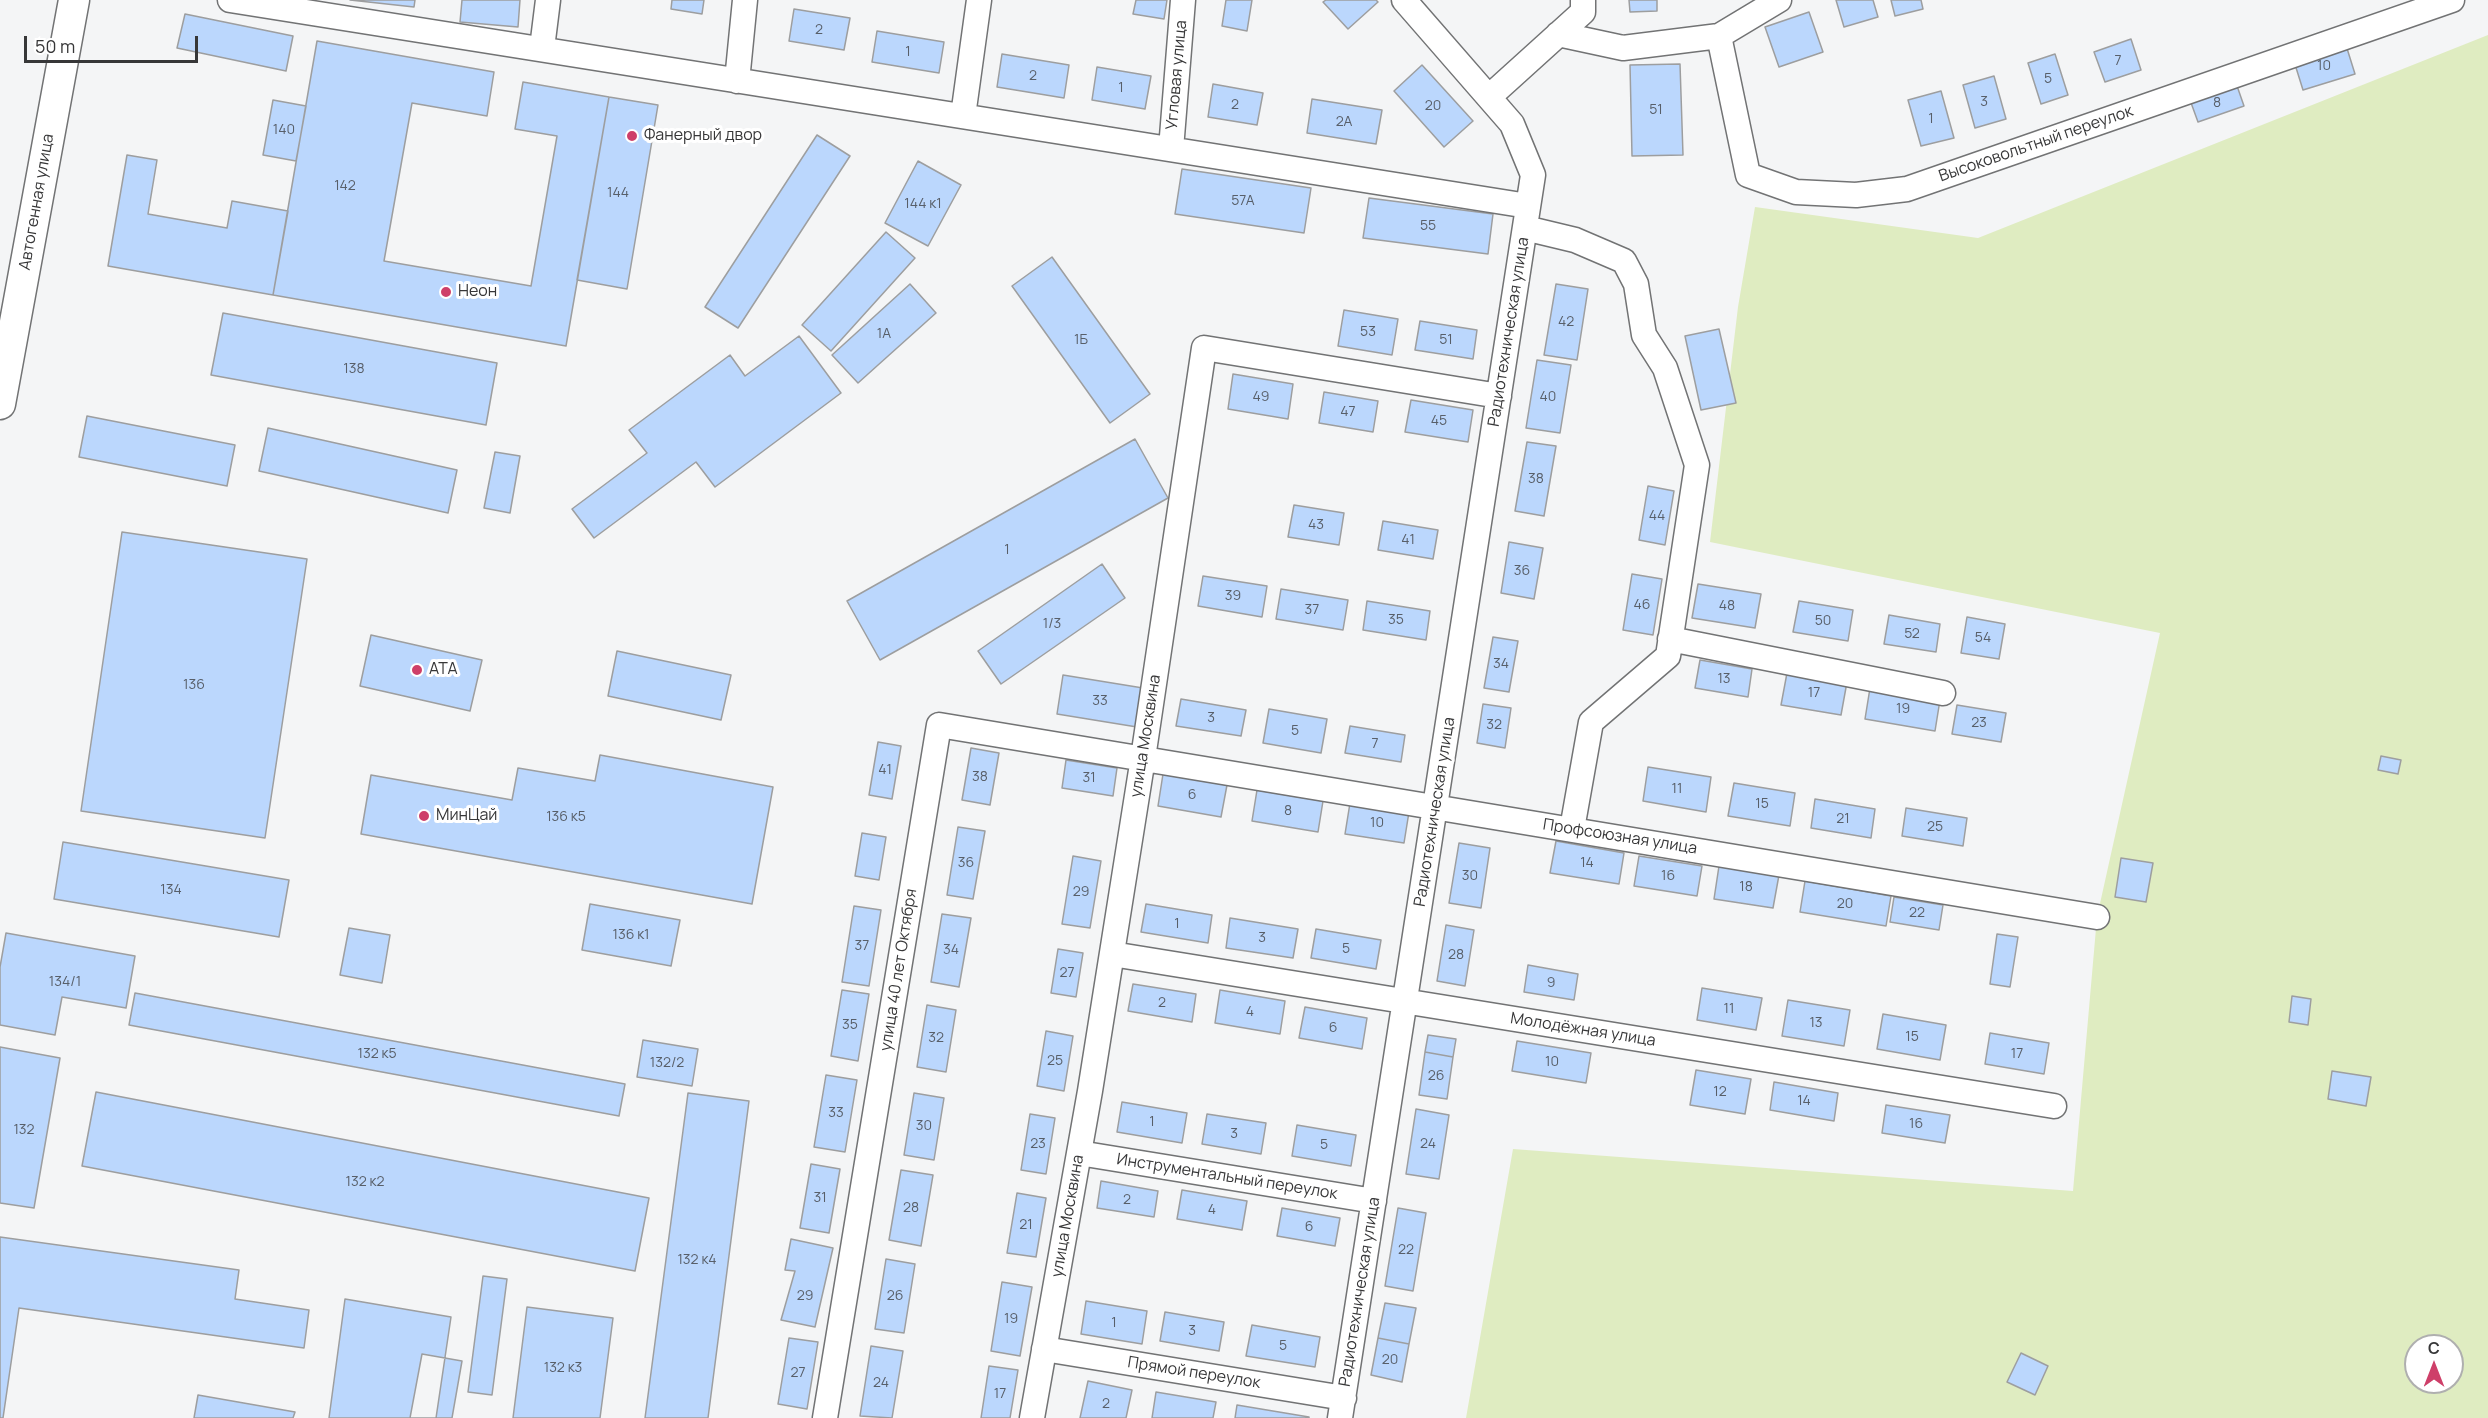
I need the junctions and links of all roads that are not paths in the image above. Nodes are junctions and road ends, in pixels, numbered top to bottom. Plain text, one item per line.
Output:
1 (74, 0) edge
2 (230, 0) edge
3 (548, 0) edge
4 (745, 0) edge
5 (979, 0) edge
6 (1183, 0) edge
7 (1404, 0) edge
8 (1779, 0) edge
9 (2452, 0) edge
10 (1583, 6) edge
11 (1558, 34) junction
12 (1719, 36) junction
13 (542, 48) junction
14 (737, 81) junction
15 (1489, 97) junction
16 (963, 116) junction
17 (1171, 149) junction
18 (1527, 217) junction
19 (1499, 396) junction
20 (0, 404) edge
21 (1670, 639) junction
22 (1943, 693) dead end
23 (1143, 758) junction
24 (1436, 807) junction
25 (1572, 830) junction
26 (2097, 917) dead end
27 (1112, 954) junction
28 (1405, 1002) junction
29 (2054, 1106) dead end
30 (1079, 1153) junction
31 (1374, 1201) junction
32 (1044, 1349) junction
33 (1342, 1408) edge
34 (825, 1418) edge
35 (1032, 1418) edge

1 - 20 street, Автогенная улица
2 - 13 street
3 - 13 street
4 - 14 street
5 - 16 street
6 - 17 street, Угловая улица
7 - 15 street, Радиотехническая улица
8 - 12 street
9 - 12 street, Высоковольтный переулок
10 - 11 street
11 - 12 street
11 - 15 street
13 - 14 street
14 - 16 street
15 - 18 street, Радиотехническая улица
16 - 17 street
17 - 18 street
18 - 19 street, Радиотехническая улица
18 - 21 street
19 - 23 street, улица Москвина
19 - 24 street, Радиотехническая улица
21 - 22 street
21 - 25 street
23 - 24 street, Профсоюзная улица
23 - 27 street, улица Москвина
23 - 34 street, улица 40 лет Октября
24 - 25 street, Профсоюзная улица
24 - 28 street, Радиотехническая улица
25 - 26 street, Профсоюзная улица
27 - 28 street, Молодёжная улица
27 - 30 street, улица Москвина
28 - 29 street, Молодёжная улица
28 - 31 street, Радиотехническая улица
30 - 31 street, Инструментальный переулок
30 - 32 street, улица Москвина
31 - 33 street, Радиотехническая улица
32 - 33 street, Прямой переулок
32 - 35 street, улица Москвина

